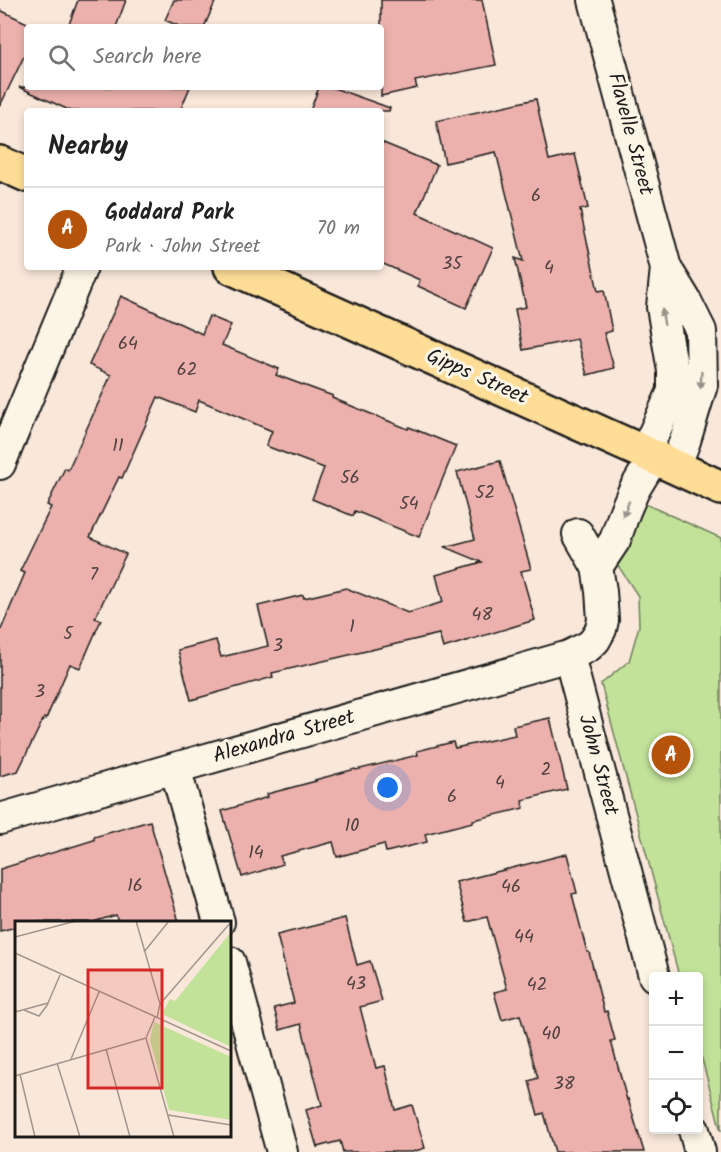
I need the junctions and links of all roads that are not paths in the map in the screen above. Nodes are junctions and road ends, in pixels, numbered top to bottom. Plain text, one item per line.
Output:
1 (594, 0) edge
2 (0, 163) edge
3 (24, 174) edge
4 (666, 268) junction
5 (81, 270) edge
6 (238, 270) edge
7 (711, 328) edge
8 (658, 459) junction
9 (0, 464) edge
10 (721, 488) edge
11 (578, 534) dead end
12 (597, 567) junction
13 (569, 656) junction
14 (175, 768) junction
15 (0, 819) edge
16 (219, 921) edge
17 (231, 966) edge
18 (653, 972) edge
19 (695, 1134) edge
20 (282, 1152) edge
21 (700, 1152) edge

1 - 4 street, Flavelle Street
2 - 3 main road
4 - 7 street, Flavelle Street
8 -> 4 street, Flavelle Street
5 - 9 street
6 - 8 main road, Gipps Street
7 -> 8 street, Flavelle Street
8 - 10 main road, Gipps Street
8 -> 12 street
11 - 12 street
12 - 13 street
13 - 14 street, Alexandra Street
13 - 18 street, John Street
14 - 15 street, Alexandra Street
14 - 16 street
17 - 20 street
19 - 21 street

